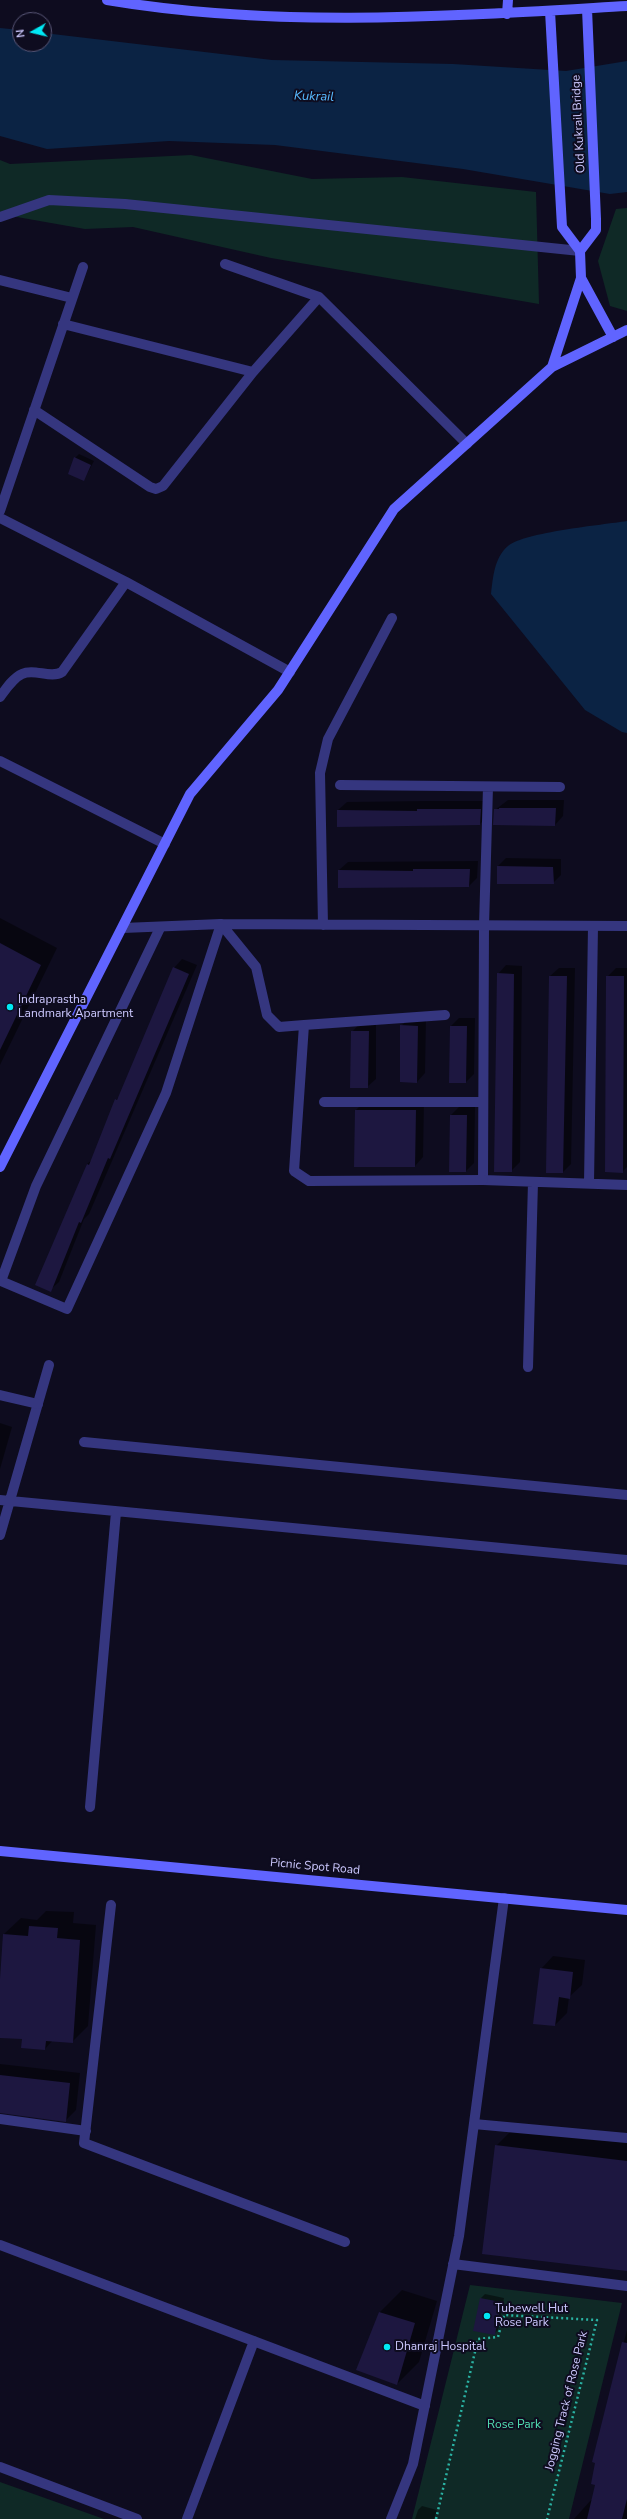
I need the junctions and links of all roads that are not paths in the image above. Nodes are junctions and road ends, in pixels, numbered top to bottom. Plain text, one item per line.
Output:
1 (107, 0) edge
2 (508, 0) edge
3 (627, 6) edge
4 (587, 8) junction
5 (550, 10) junction
6 (508, 14) junction
7 (0, 217) edge
8 (580, 251) junction
9 (224, 264) dead end
10 (83, 267) dead end
11 (581, 278) junction
12 (0, 280) edge
13 (319, 297) junction
14 (72, 298) junction
15 (64, 324) junction
16 (627, 330) edge
17 (613, 337) junction
18 (552, 367) junction
19 (253, 372) junction
20 (34, 410) junction
21 (467, 444) junction
22 (0, 511) edge
23 (0, 518) edge
24 (126, 582) junction
25 (392, 618) dead end
26 (290, 672) junction
27 (0, 697) edge
28 (0, 761) edge
29 (340, 785) dead end
30 (488, 787) junction
31 (560, 787) dead end
32 (165, 844) junction
33 (221, 924) junction
34 (323, 925) junction
35 (484, 926) junction
36 (593, 926) junction
37 (627, 926) edge
38 (123, 928) junction
39 (160, 928) junction
40 (445, 1015) dead end
41 (304, 1025) junction
42 (324, 1102) dead end
43 (482, 1102) junction
44 (0, 1167) edge
45 (483, 1180) junction
46 (533, 1182) junction
47 (589, 1183) junction
48 (627, 1184) edge
49 (49, 1365) dead end
50 (528, 1367) dead end
51 (0, 1395) edge
52 (38, 1404) junction
53 (84, 1442) dead end
54 (627, 1495) edge
55 (5, 1501) edge
56 (116, 1512) junction
57 (0, 1534) edge
58 (627, 1560) edge
59 (90, 1807) dead end
60 (0, 1851) edge
61 (504, 1898) junction
62 (111, 1905) dead end
63 (627, 1910) edge
64 (0, 2119) edge
65 (474, 2124) junction
66 (86, 2131) junction
67 (627, 2138) edge
68 (345, 2242) dead end
69 (0, 2245) edge
70 (454, 2264) junction
71 (627, 2286) edge
72 (254, 2341) junction
73 (425, 2406) junction
74 (0, 2467) edge
75 (137, 2519) edge
76 (187, 2519) edge
77 (391, 2519) edge

1 - 6 street
2 - 6 street
3 - 4 street
4 - 5 street
4 - 8 street, Old Kukrail Bridge
5 - 6 street
5 - 8 street, Old Kukrail Bridge
7 - 8 street
8 - 11 street
9 - 13 street
10 - 14 street
11 - 17 street
11 - 18 street
12 - 14 street
13 - 19 street
13 - 21 street
14 - 15 street
15 - 19 street
15 - 20 street
16 - 17 street
17 - 18 street
18 - 21 street
19 - 20 street
20 - 22 street
21 - 26 street
23 - 24 street
24 - 26 street
24 - 27 street
25 - 34 street
26 - 32 street
28 - 32 street
29 - 30 street
30 - 31 street
30 - 35 street
32 - 38 street
33 - 34 street
33 - 39 street
33 - 39 street
33 - 41 street
34 - 35 street
35 - 36 street
35 - 43 street
36 - 37 street
36 - 47 street
38 - 39 street
38 - 44 street
40 - 41 street
41 - 45 street
42 - 43 street
43 - 45 street
45 - 46 street
46 - 47 street
46 - 50 street
47 - 48 street
49 - 52 street
51 - 52 street
52 - 55 street
53 - 54 street
55 - 56 street
55 - 57 street
56 - 58 street
56 - 59 street
60 - 61 street, Picnic Spot Road
61 - 63 street, Picnic Spot Road
61 - 65 street
62 - 66 street
64 - 66 street
65 - 67 street
65 - 70 street
66 - 68 street
69 - 72 street
70 - 71 street
70 - 73 street
72 - 73 street
72 - 76 street
73 - 77 street
74 - 75 street

